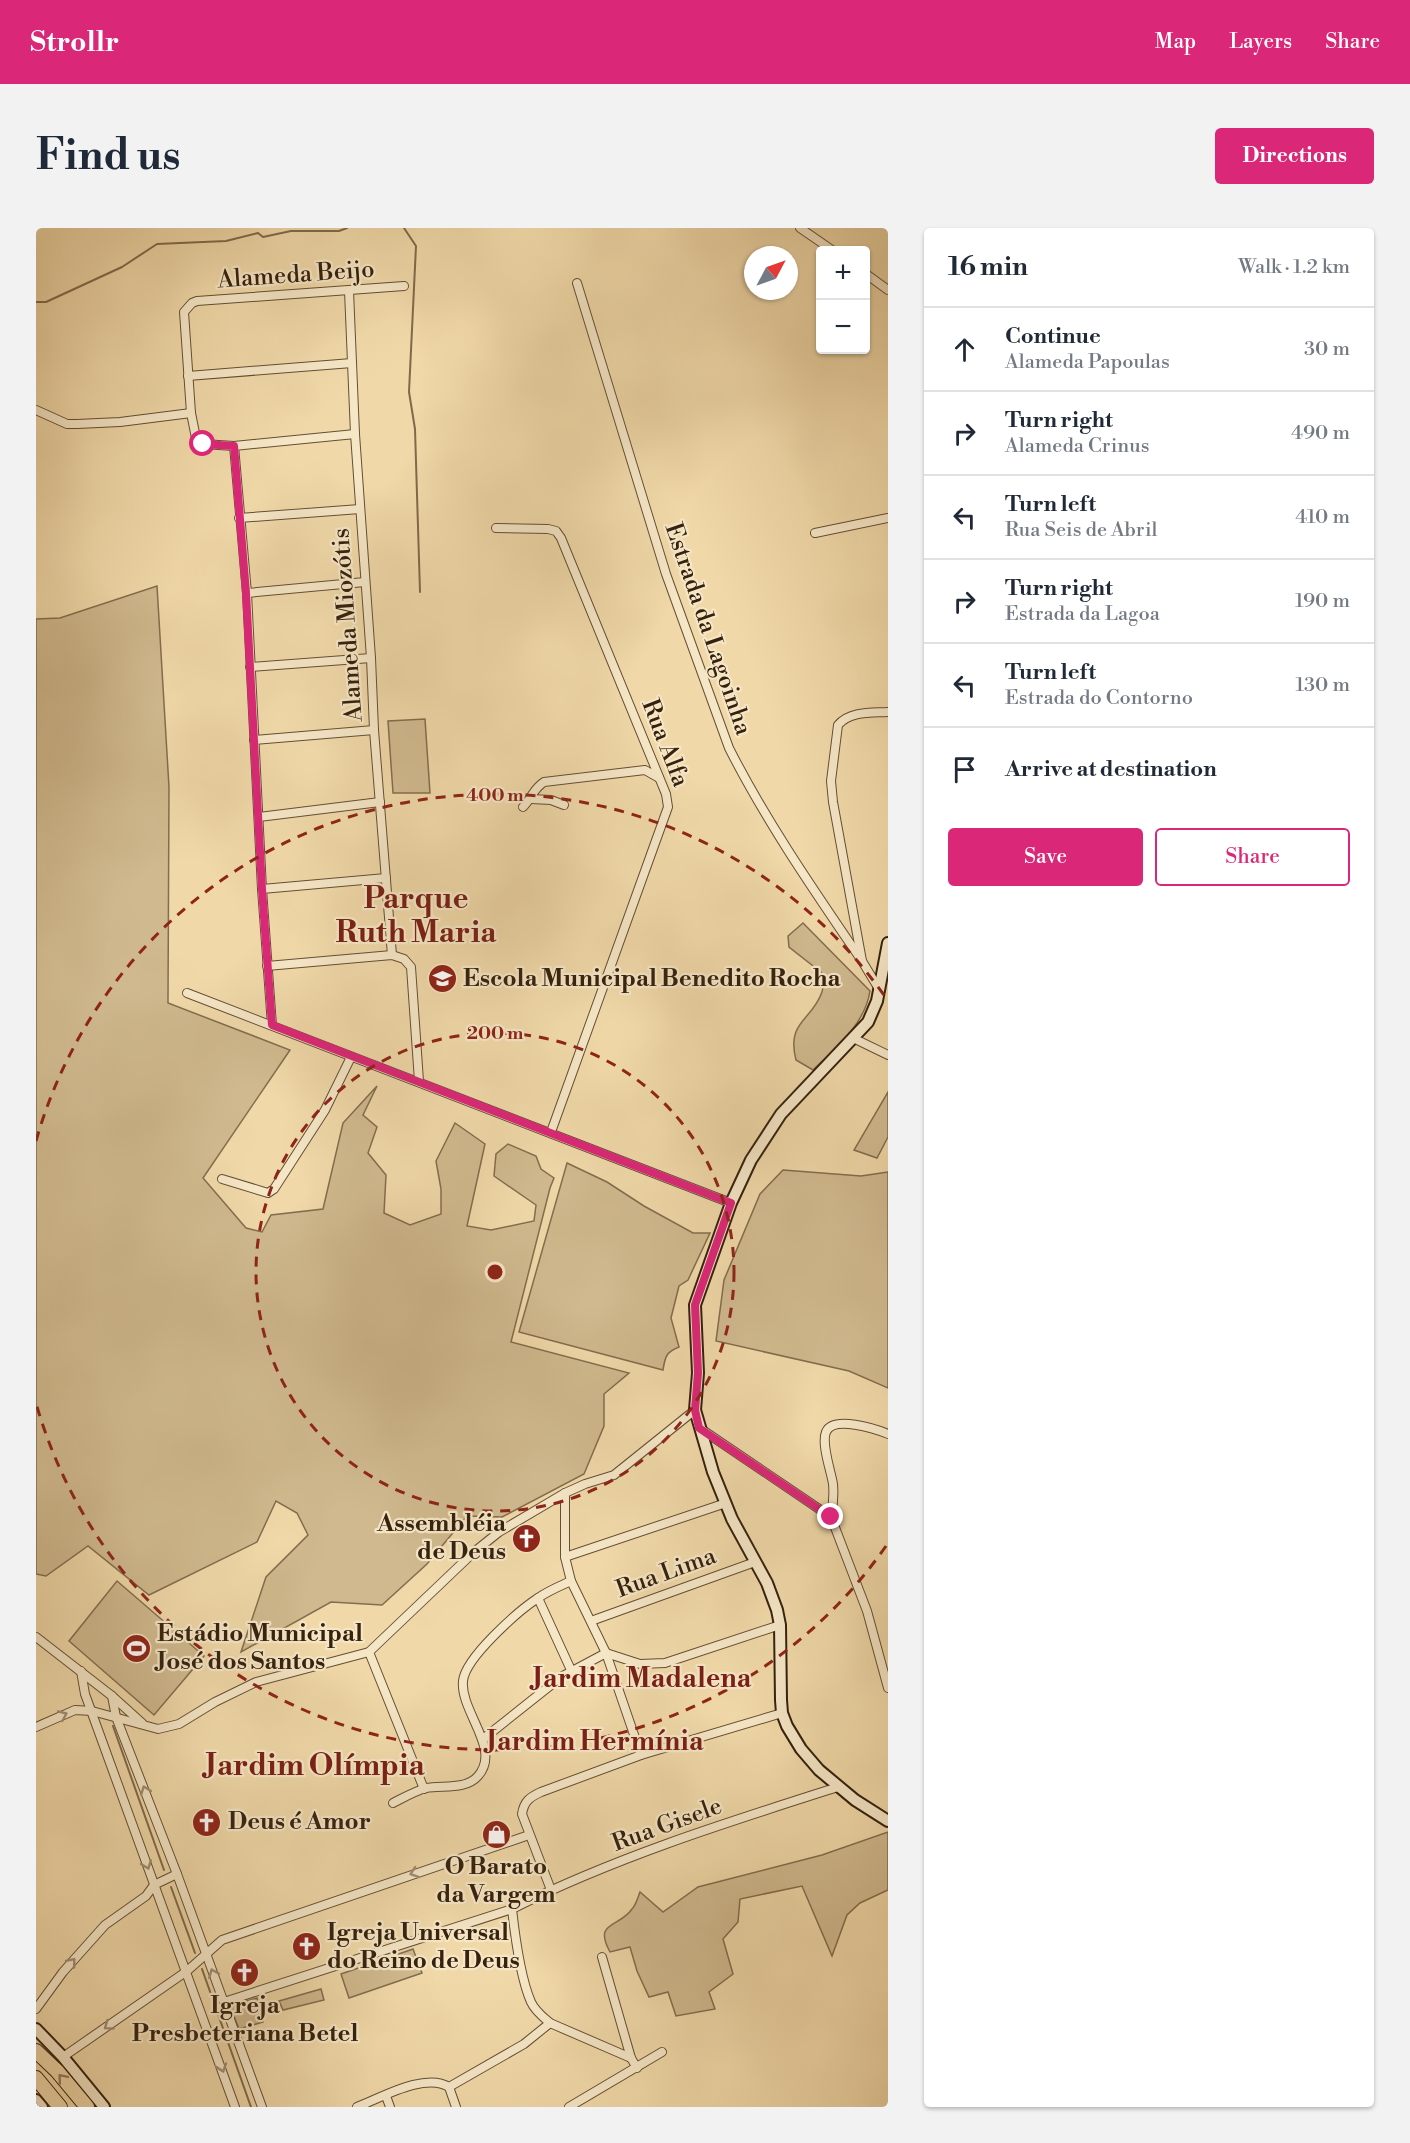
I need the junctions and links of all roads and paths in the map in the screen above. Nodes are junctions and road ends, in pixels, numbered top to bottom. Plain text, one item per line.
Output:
1 (800, 228) edge
2 (826, 246) edge
3 (870, 277) edge
4 (577, 283) dead end
5 (404, 286) dead end
6 (888, 290) edge
7 (349, 291) junction
8 (352, 363) junction
9 (188, 376) junction
10 (36, 410) edge
11 (191, 413) junction
12 (355, 434) junction
13 (234, 446) junction
14 (360, 509) junction
15 (239, 518) junction
16 (888, 518) edge
17 (496, 528) dead end
18 (815, 533) dead end
19 (365, 582) junction
20 (246, 593) junction
21 (371, 658) junction
22 (250, 667) junction
23 (888, 712) edge
24 (374, 730) junction
25 (254, 740) junction
26 (659, 778) junction
27 (531, 799) junction
28 (380, 802) junction
29 (564, 805) dead end
30 (523, 807) dead end
31 (259, 817) junction
32 (386, 878) junction
33 (262, 889) junction
34 (888, 943) edge
35 (392, 955) junction
36 (862, 961) junction
37 (267, 966) junction
38 (880, 991) junction
39 (187, 993) dead end
40 (272, 1025) junction
41 (853, 1038) junction
42 (888, 1055) edge
43 (351, 1058) junction
44 (419, 1081) junction
45 (551, 1132) junction
46 (222, 1179) dead end
47 (731, 1203) junction
48 (695, 1410) junction
49 (699, 1428) junction
50 (888, 1434) edge
51 (565, 1493) junction
52 (726, 1503) junction
53 (831, 1517) junction
54 (565, 1557) junction
55 (755, 1562) junction
56 (571, 1581) junction
57 (538, 1598) junction
58 (591, 1621) junction
59 (780, 1625) junction
60 (38, 1640) edge
61 (369, 1652) junction
62 (606, 1653) junction
63 (571, 1670) junction
64 (81, 1671) junction
65 (888, 1688) edge
66 (112, 1696) junction
67 (92, 1711) junction
68 (782, 1713) junction
69 (116, 1717) junction
70 (145, 1726) junction
71 (36, 1727) edge
72 (483, 1739) junction
73 (641, 1755) junction
74 (838, 1787) junction
75 (424, 1789) junction
76 (393, 1803) dead end
77 (888, 1821) edge
78 (530, 1835) junction
79 (177, 1874) junction
80 (154, 1886) junction
81 (551, 1890) junction
82 (512, 1909) junction
83 (205, 1954) junction
84 (602, 1957) dead end
85 (188, 1971) junction
86 (224, 2002) junction
87 (36, 2009) edge
88 (550, 2023) junction
89 (36, 2029) edge
90 (36, 2051) edge
91 (662, 2052) dead end
92 (63, 2057) junction
93 (631, 2058) junction
94 (637, 2068) junction
95 (36, 2078) edge
96 (449, 2087) junction
97 (386, 2096) junction
98 (36, 2100) edge
99 (42, 2107) edge
100 (60, 2107) edge
101 (87, 2107) edge
102 (104, 2107) edge
103 (235, 2107) edge
104 (262, 2107) edge
105 (357, 2107) edge
106 (390, 2107) edge
107 (456, 2107) edge
108 (569, 2107) edge

1 - 2 street
3 - 6 street
4 - 36 street, Estrada da Lagoinha
5 - 7 street, Alameda Beijo
7 - 8 street, Alameda Miozótis
7 - 9 street, Alameda Beijo
8 - 9 street
8 - 12 street, Alameda Miozótis
9 - 11 street
10 - 11 street
11 - 13 street
12 - 13 street
12 - 14 street, Alameda Miozótis
13 - 15 street
14 - 15 street
14 - 19 street, Alameda Miozótis
15 - 20 street
16 - 18 street
17 - 26 street, Rua Alfa
19 - 20 street
19 - 21 street, Alameda Miozótis
20 - 22 street
21 - 22 street
21 - 24 street, Alameda Miozótis
22 - 25 street
23 - 36 street
24 - 25 street
24 - 28 street, Alameda Miozótis
25 - 31 street
26 - 27 street
26 - 45 street, Rua Alfa
27 - 29 street
27 - 30 street
28 - 31 street
28 - 32 street, Alameda Miozótis
31 - 33 street
32 - 33 street
32 - 35 street, Alameda Miozótis
33 - 37 street
34 - 38 street
35 - 37 street
35 - 44 street
36 - 38 street, Estrada da Lagoinha
37 - 40 street
38 - 41 street
39 - 40 street
40 - 43 street
41 - 42 street
41 - 47 street
43 - 44 street
43 - 46 street
44 - 45 street
45 - 47 street
47 - 48 street
48 - 49 street
48 - 51 street
49 - 52 street
49 - 53 street
50 - 53 street
51 - 54 street
51 - 61 street
52 - 54 street
52 - 55 street
53 - 65 street
54 - 56 street
55 - 58 street, Rua Lima
55 - 59 street
56 - 57 street
56 - 58 street
57 - 63 street
57 - 72 street
58 - 62 street
59 - 62 street
59 - 68 street
60 - 64 street
61 - 70 street
61 - 75 street
62 - 63 street
62 - 73 street
63 - 72 street
64 - 66 street
64 - 67 street
66 - 69 street
66 - 70 street
67 - 69 street
71 -> 67 street
67 -> 80 street
68 - 73 street
68 - 74 street
69 - 70 street
79 -> 69 street
72 - 75 street
73 - 78 street
74 - 77 street
74 - 81 street, Rua Gisele
75 - 76 street
78 - 81 street
78 -> 83 street
79 - 80 street
79 - 83 street
80 - 85 street
87 -> 80 street
81 - 82 street, Rua Gisele
82 - 86 street, Rua Gisele
82 - 88 street
83 - 85 street
86 -> 83 street
84 - 93 street
85 -> 92 street
85 -> 103 street
86 - 104 street
88 - 93 street
88 - 96 street
89 - 92 street
101 -> 90 highway
91 - 94 street
92 - 102 street
93 - 94 street
94 - 108 street
95 - 100 highway
96 - 97 street
96 - 107 street
97 - 105 street
97 - 106 street
98 - 99 street

